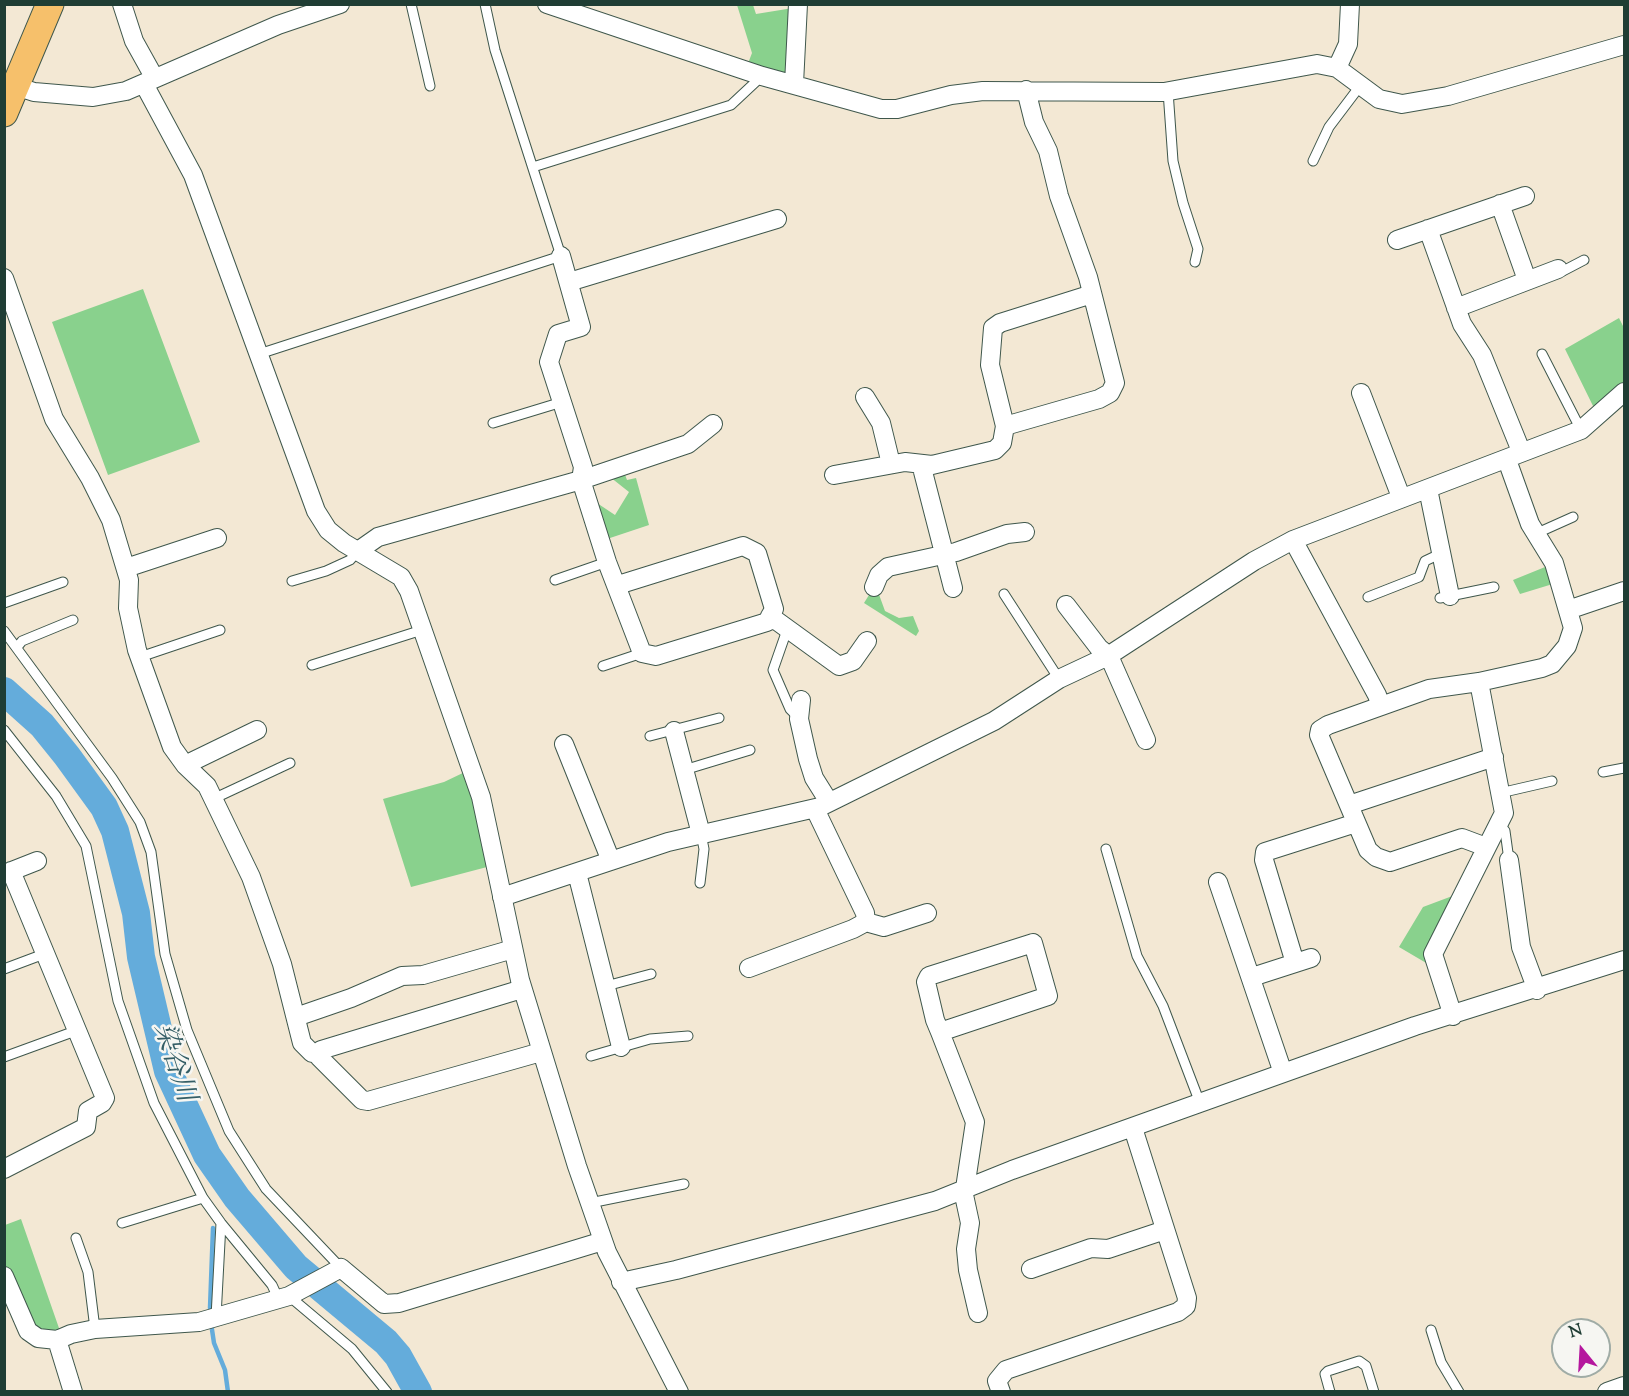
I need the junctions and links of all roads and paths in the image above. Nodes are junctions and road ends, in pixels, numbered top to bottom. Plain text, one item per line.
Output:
1 (50, 4) edge
2 (122, 4) edge
3 (411, 4) edge
4 (485, 4) edge
5 (547, 4) edge
6 (798, 4) edge
7 (1350, 4) edge
8 (330, 6) edge
9 (1624, 45) edge
10 (1337, 69) junction
11 (762, 76) junction
12 (149, 81) junction
13 (10, 84) edge
14 (794, 84) junction
15 (430, 86) dead end
16 (1360, 86) junction
17 (1026, 90) junction
18 (1168, 91) junction
19 (4, 113) edge
20 (1313, 161) dead end
21 (532, 167) junction
22 (1525, 196) dead end
23 (1500, 204) junction
24 (777, 219) dead end
25 (1428, 229) junction
26 (1397, 240) dead end
27 (561, 256) junction
28 (1584, 260) dead end
29 (1195, 262) dead end
30 (1558, 268) joint
31 (4, 278) edge
32 (1527, 280) junction
33 (569, 282) junction
34 (1092, 294) junction
35 (1456, 308) junction
36 (259, 354) junction
37 (1542, 354) dead end
38 (1624, 392) edge
39 (1361, 393) dead end
40 (865, 397) dead end
41 (562, 402) junction
42 (493, 423) dead end
43 (713, 424) dead end
44 (1005, 426) junction
45 (1581, 430) junction
46 (1514, 455) junction
47 (891, 464) junction
48 (921, 464) junction
49 (834, 475) dead end
50 (581, 480) junction
51 (1428, 489) junction
52 (1401, 497) junction
53 (1573, 517) dead end
54 (1025, 532) dead end
55 (1535, 534) junction
56 (217, 538) dead end
57 (1293, 540) junction
58 (358, 551) junction
59 (944, 553) junction
60 (1442, 553) junction
61 (607, 562) junction
62 (126, 568) junction
63 (555, 580) dead end
64 (292, 581) dead end
65 (63, 582) dead end
66 (618, 585) junction
67 (874, 587) dead end
68 (1494, 587) dead end
69 (952, 588) dead end
70 (1624, 591) edge
71 (1004, 594) dead end
72 (1368, 597) dead end
73 (1445, 597) joint
74 (4, 603) edge
75 (1066, 605) dead end
76 (1568, 610) junction
77 (770, 616) junction
78 (74, 620) dead end
79 (220, 630) dead end
80 (422, 630) junction
81 (787, 630) junction
82 (4, 631) edge
83 (867, 641) dead end
84 (18, 646) junction
85 (642, 653) junction
86 (1108, 656) junction
87 (140, 657) junction
88 (312, 665) dead end
89 (603, 666) dead end
90 (1059, 679) junction
91 (1479, 682) junction
92 (801, 700) dead end
93 (1381, 706) junction
94 (719, 718) dead end
95 (799, 719) junction
96 (4, 730) edge
97 (257, 730) dead end
98 (674, 731) junction
99 (650, 736) dead end
100 (1146, 740) dead end
101 (564, 744) dead end
102 (750, 750) dead end
103 (1494, 757) junction
104 (290, 763) dead end
105 (185, 765) junction
106 (1624, 768) edge
107 (684, 770) junction
108 (1603, 772) dead end
109 (1552, 781) dead end
110 (1500, 793) junction
111 (213, 799) junction
112 (1349, 805) junction
113 (822, 806) junction
114 (1356, 824) junction
115 (1500, 825) junction
116 (701, 834) junction
117 (1486, 847) junction
118 (1106, 849) dead end
119 (1509, 860) joint
120 (37, 861) dead end
121 (611, 861) junction
122 (8, 873) edge
123 (576, 873) junction
124 (1218, 882) dead end
125 (700, 883) dead end
126 (501, 897) junction
127 (927, 913) dead end
128 (866, 922) junction
129 (513, 949) junction
130 (44, 954) junction
131 (1624, 960) edge
132 (749, 968) dead end
133 (4, 969) edge
134 (651, 974) dead end
135 (1252, 977) junction
136 (606, 986) junction
137 (522, 989) junction
138 (1537, 990) junction
139 (1453, 1016) junction
140 (296, 1017) junction
141 (78, 1030) junction
142 (940, 1032) junction
143 (688, 1036) dead end
144 (621, 1047) junction
145 (541, 1052) junction
146 (318, 1053) junction
147 (591, 1056) dead end
148 (4, 1057) edge
149 (1283, 1073) junction
150 (1200, 1103) junction
151 (1133, 1128) junction
152 (4, 1169) edge
153 (684, 1184) dead end
154 (967, 1188) junction
155 (203, 1198) junction
156 (590, 1203) junction
157 (122, 1223) dead end
158 (221, 1223) junction
159 (1165, 1230) junction
160 (76, 1238) dead end
161 (603, 1241) junction
162 (1031, 1269) dead end
163 (338, 1270) junction
164 (4, 1276) edge
165 (621, 1282) junction
166 (288, 1295) junction
167 (978, 1312) dead end
168 (216, 1317) junction
169 (95, 1329) junction
170 (1431, 1330) dead end
171 (57, 1340) junction
172 (1624, 1386) edge
173 (73, 1392) edge
174 (387, 1392) edge
175 (679, 1392) edge
176 (1001, 1392) edge
177 (1330, 1392) edge
178 (1374, 1392) edge
179 (1459, 1392) edge
180 (1607, 1392) edge

1 - 13 main road
2 - 12 street
3 - 15 lane
4 - 21 lane
5 - 11 street
6 - 14 street
7 - 10 street
8 - 12 street
9 - 16 street
10 - 16 street
10 - 18 street
11 - 14 street
11 - 21 lane
12 - 13 street
12 - 36 street
13 - 19 main road
14 - 17 street
16 - 20 lane
17 - 18 street
17 - 34 street
18 - 29 lane
21 - 27 lane
22 - 23 street
23 - 25 street
23 - 32 street
24 - 33 street
25 - 26 street
25 - 35 street
27 - 33 street
27 - 36 lane
28 - 30 lane
30 - 32 street
31 - 62 street
32 - 35 street
33 - 41 street
34 - 44 street
34 - 44 street
35 - 46 street
36 - 58 street
37 - 45 lane
38 - 45 street
39 - 52 street
40 - 47 street
41 - 42 lane
41 - 50 street
43 - 50 street
44 - 48 street
45 - 46 street
46 - 51 street
46 - 55 street
47 - 48 street
47 - 49 street
48 - 59 street
50 - 58 street
50 - 61 street
51 - 52 street
51 - 60 street
52 - 57 street
53 - 55 lane
54 - 59 street
55 - 76 street
56 - 62 street
57 - 86 street
57 - 93 street
58 - 64 lane
58 - 80 street
59 - 67 street
59 - 69 street
60 - 72 lane
60 - 73 street
61 - 63 lane
61 - 66 street
62 - 87 street
65 - 74 lane
66 - 77 street
66 - 85 street
68 - 73 lane
70 - 76 street
71 - 90 lane
75 - 86 street
76 - 91 street
77 - 81 street
77 - 85 street
78 - 84 lane
79 - 87 lane
80 - 88 lane
80 - 126 street
81 - 83 street
81 - 95 lane
82 - 84 lane
84 - 163 lane
85 - 89 lane
86 - 90 street
86 - 100 street
87 - 105 street
90 - 113 street
91 - 93 street
91 - 103 street
92 - 95 street
93 - 112 street
94 - 98 lane
95 - 113 street
96 - 155 lane
97 - 105 street
98 - 99 lane
98 - 107 street
101 - 121 street
102 - 107 lane
103 - 110 street
103 - 112 street
104 - 111 lane
105 - 111 street
106 - 108 lane
107 - 116 street
109 - 110 lane
110 - 115 street
111 - 140 street
112 - 114 street
113 - 116 street
113 - 128 street
114 - 117 street
114 - 135 street
115 - 117 street
115 - 119 lane
116 - 121 street
116 - 125 lane
117 - 139 street
118 - 150 lane
119 - 138 street
120 - 122 street
121 - 123 street
122 - 130 street
123 - 126 street
123 - 136 street
124 - 135 street
126 - 129 street
127 - 128 street
128 - 132 street
129 - 137 street
129 - 140 street
130 - 133 lane
130 - 141 street
131 - 138 street
134 - 136 lane
135 - 149 street
136 - 144 street
137 - 145 street
137 - 146 street
138 - 139 street
139 - 149 street
140 - 146 street
141 - 148 lane
141 - 152 street
142 - 142 street
142 - 154 street
143 - 144 lane
144 - 147 lane
145 - 146 street
145 - 156 street
149 - 150 street
150 - 151 street
151 - 154 street
151 - 159 street
153 - 156 lane
154 - 165 street
154 - 167 street
155 - 157 lane
155 - 158 lane
156 - 161 street
158 - 166 lane
158 - 168 lane
159 - 162 street
159 - 176 street
160 - 169 lane
161 - 163 street
161 - 165 street
163 - 166 street
164 - 171 street
165 - 175 street
166 - 168 street
166 - 174 lane
168 - 169 street
169 - 171 street
170 - 179 lane
171 - 173 street
172 - 180 street
177 - 178 lane

